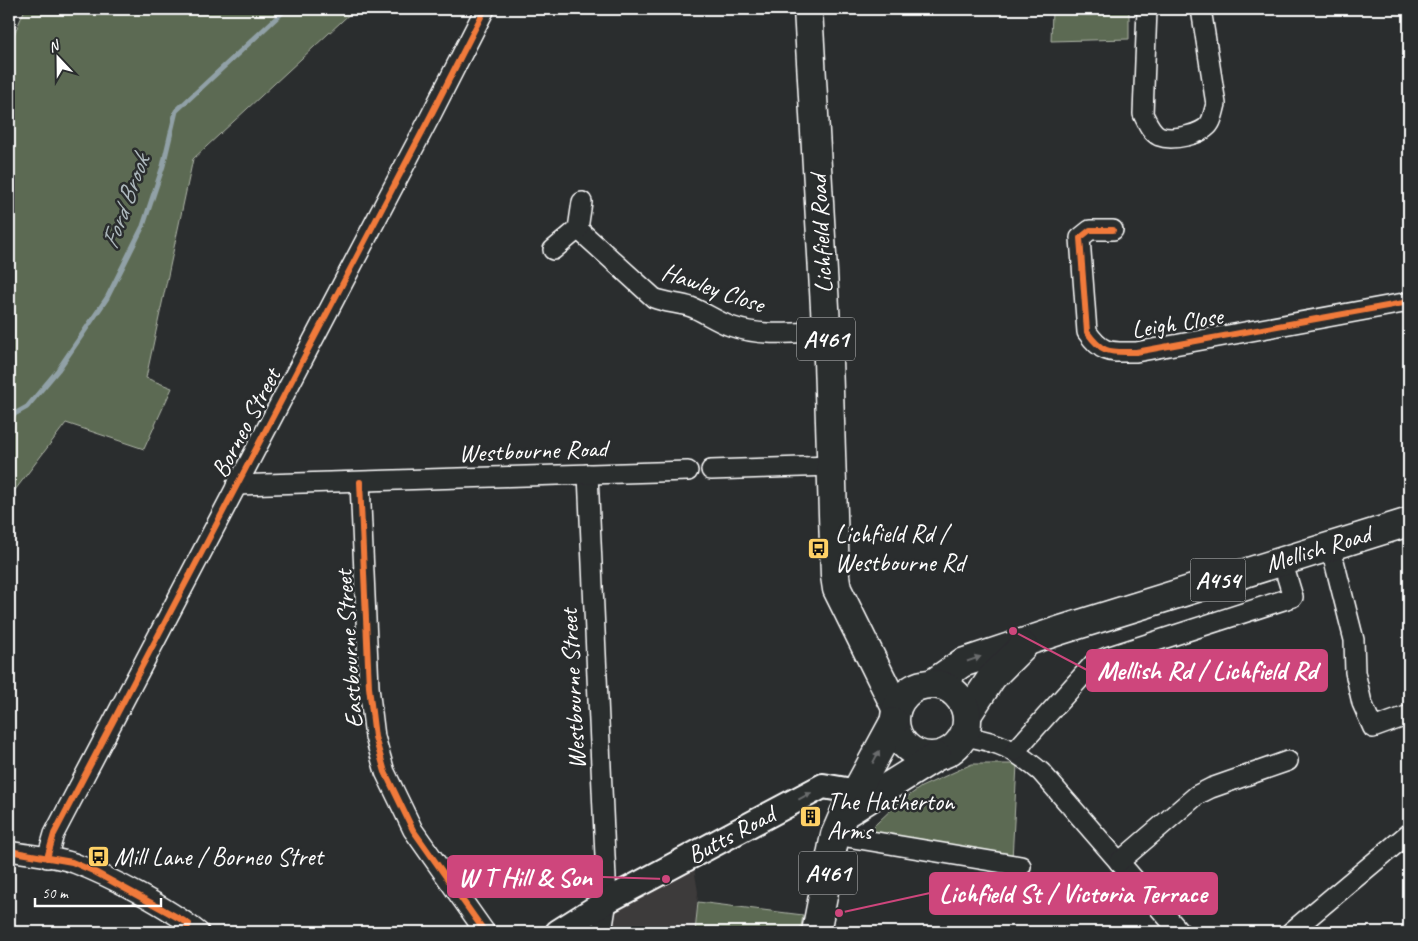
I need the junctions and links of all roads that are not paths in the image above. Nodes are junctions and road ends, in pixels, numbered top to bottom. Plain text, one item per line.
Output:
1 (485, 9) edge
2 (808, 9) edge
3 (1146, 9) edge
4 (1201, 9) edge
5 (582, 202) dead end
6 (578, 229) junction
7 (1112, 230) dead end
8 (553, 250) dead end
9 (1409, 302) edge
10 (826, 331) junction
11 (832, 466) junction
12 (710, 470) dead end
13 (688, 471) dead end
14 (588, 474) junction
15 (360, 482) junction
16 (236, 485) junction
17 (1409, 522) edge
18 (1330, 545) junction
19 (1286, 574) dead end
20 (1028, 641) junction
21 (872, 662) junction
22 (924, 685) junction
23 (895, 715) junction
24 (1409, 715) edge
25 (966, 726) junction
26 (1015, 751) junction
27 (937, 756) junction
28 (1288, 761) dead end
29 (845, 814) junction
30 (1409, 833) edge
31 (9, 851) edge
32 (47, 858) junction
33 (1119, 862) junction
34 (1021, 866) dead end
35 (607, 901) junction
36 (191, 930) edge
37 (485, 932) edge
38 (558, 932) edge
39 (602, 932) edge
40 (816, 932) edge
41 (1180, 932) edge
42 (1292, 932) edge

1 - 16 street, Borneo Street
2 - 10 main road, Lichfield Road / A461
3 - 4 street
5 - 6 street
6 - 8 street
6 - 10 street, Hawley Close
7 - 9 street, Leigh Close
10 - 11 main road, Lichfield Road / A461
11 - 12 street
11 - 21 main road, Lichfield Road / A461
13 - 14 street, Westbourne Road
14 - 15 street, Westbourne Road
14 - 35 street, Westbourne Street
15 - 16 street, Westbourne Road
15 - 37 street, Eastbourne Street
16 - 32 street, Borneo Street
17 - 18 main road, Mellish Road / A454
18 - 20 main road, Mellish Road / A454
18 - 24 street
19 - 26 street
22 -> 20 main road, Mellish Road / A454
20 - 25 main road, Mellish Road / A454
21 - 22 main road
21 - 23 main road, Lichfield Road / A461
22 - 23 main road
22 - 25 main road
23 - 27 main road
29 -> 23 main road, A461
25 - 26 street
25 - 27 main road
26 - 33 street
27 - 29 main road, A461
28 - 33 street
29 - 34 street
35 -> 29 street, Butts Road
29 - 40 main road, A461
30 - 42 street
31 - 32 street
32 - 36 street
33 - 41 street
35 - 38 street, Butts Road
35 - 39 street, Westbourne Street

